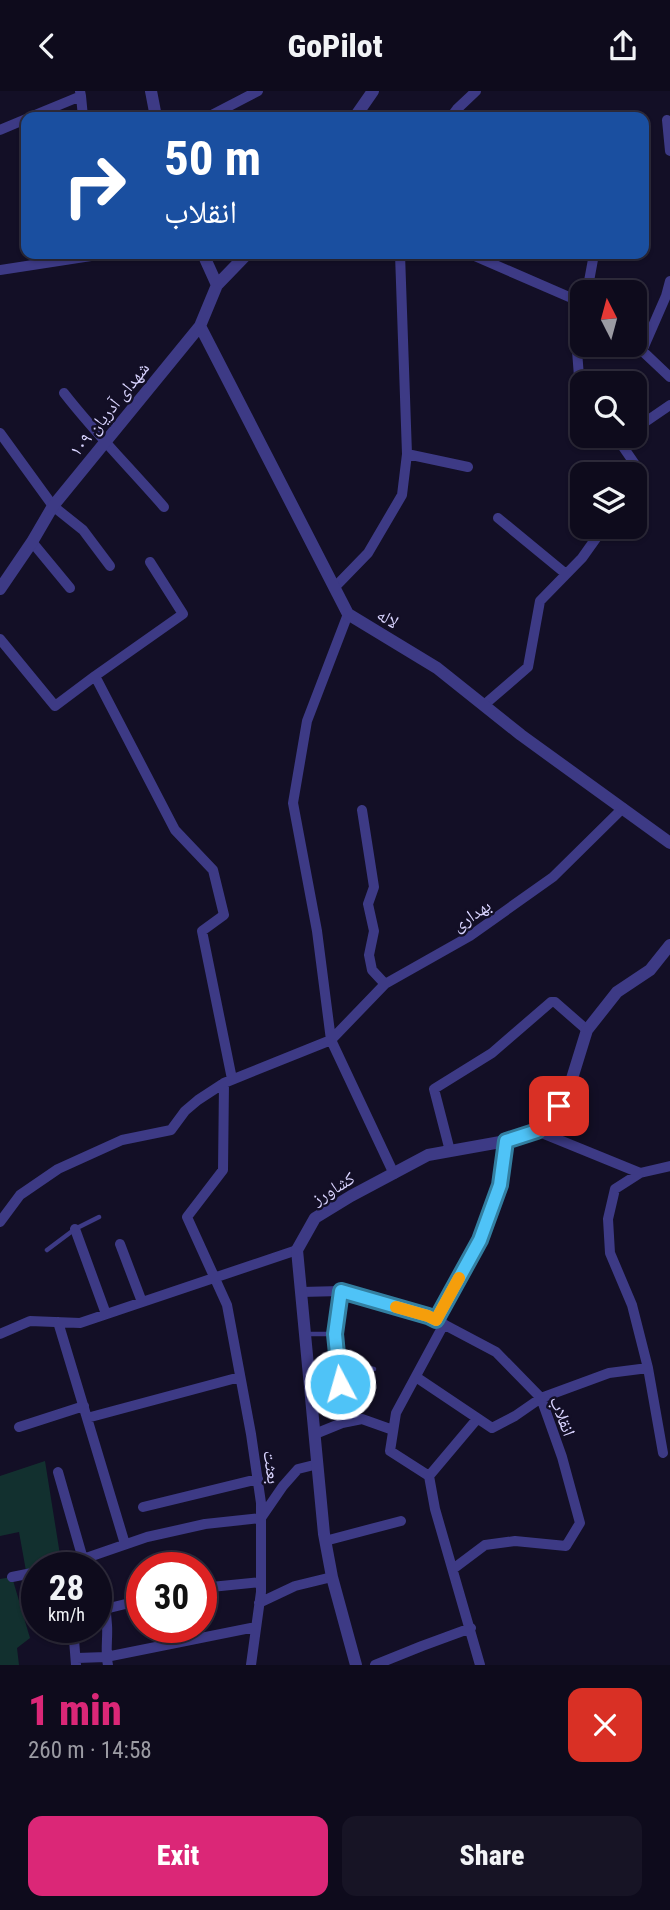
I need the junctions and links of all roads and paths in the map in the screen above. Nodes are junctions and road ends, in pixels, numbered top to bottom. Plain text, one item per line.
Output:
1 (151, 91) edge
2 (258, 91) edge
3 (373, 91) edge
4 (476, 91) edge
5 (81, 94) edge
6 (41, 112) edge
7 (83, 112) edge
8 (155, 112) edge
9 (218, 112) edge
10 (358, 112) edge
11 (455, 112) edge
12 (667, 120) dead end
13 (21, 121) edge
14 (0, 130) edge
15 (670, 151) edge
16 (72, 259) edge
17 (204, 259) edge
18 (242, 259) edge
19 (400, 259) edge
20 (482, 259) edge
21 (593, 259) edge
22 (0, 270) edge
23 (589, 280) edge
24 (670, 281) edge
25 (217, 285) junction
26 (570, 297) edge
27 (200, 326) junction
28 (648, 330) edge
29 (648, 356) edge
30 (670, 377) edge
31 (64, 393) dead end
32 (670, 405) edge
33 (647, 421) edge
34 (0, 433) edge
35 (106, 441) junction
36 (407, 454) junction
37 (468, 467) dead end
38 (53, 506) junction
39 (164, 507) dead end
40 (498, 518) dead end
41 (595, 539) edge
42 (32, 542) junction
43 (150, 562) dead end
44 (110, 566) dead end
45 (566, 574) junction
46 (70, 588) dead end
47 (0, 589) edge
48 (334, 589) junction
49 (348, 614) junction
50 (0, 639) edge
51 (95, 676) junction
52 (484, 705) junction
53 (623, 808) junction
54 (362, 810) dead end
55 (670, 843) edge
56 (670, 945) edge
57 (384, 984) junction
58 (587, 1030) junction
59 (331, 1040) junction
60 (228, 1081) junction
61 (537, 1131) junction
62 (506, 1141) junction
63 (450, 1151) junction
64 (670, 1166) edge
65 (640, 1173) junction
66 (394, 1174) junction
67 (99, 1217) dead end
68 (0, 1222) edge
69 (75, 1229) junction
70 (120, 1244) dead end
71 (47, 1250) dead end
72 (297, 1251) junction
73 (216, 1278) junction
74 (341, 1291) junction
75 (301, 1292) junction
76 (142, 1302) junction
77 (106, 1314) junction
78 (58, 1322) junction
79 (440, 1322) junction
80 (0, 1334) edge
81 (305, 1334) junction
82 (335, 1334) junction
83 (338, 1362) junction
84 (649, 1368) junction
85 (374, 1369) dead end
86 (240, 1377) junction
87 (415, 1377) junction
88 (541, 1398) junction
89 (84, 1406) junction
90 (87, 1418) junction
91 (477, 1419) junction
92 (342, 1423) junction
93 (19, 1427) dead end
94 (393, 1430) junction
95 (315, 1434) junction
96 (663, 1453) dead end
97 (317, 1464) junction
98 (58, 1472) dead end
99 (429, 1476) junction
100 (258, 1479) junction
101 (144, 1507) dead end
102 (261, 1518) junction
103 (401, 1521) dead end
104 (326, 1541) junction
105 (125, 1543) junction
106 (85, 1552) edge
107 (101, 1552) edge
108 (453, 1569) junction
109 (21, 1575) edge
110 (12, 1577) dead end
111 (332, 1577) junction
112 (261, 1582) junction
113 (217, 1586) edge
114 (259, 1603) junction
115 (256, 1627) junction
116 (471, 1628) junction
117 (74, 1643) edge
118 (107, 1643) edge
119 (107, 1661) edge
120 (76, 1662) edge
121 (251, 1665) edge
122 (356, 1665) edge
123 (374, 1665) edge
124 (480, 1665) edge

1 - 8 street
2 - 9 street
3 - 10 street
4 - 11 street
5 - 6 street
5 - 7 street
12 - 15 street
13 - 14 street
16 - 22 street
17 - 25 street
18 - 25 street, شهدای آدریان ۱۰۹
19 - 36 street
20 - 26 street
21 - 23 street
24 - 28 street
25 - 27 street, شهدای آدریان ۱۰۹
27 - 35 street, شهدای آدریان ۱۰۹
27 - 48 street, لاله
29 - 30 street
31 - 35 street
32 - 33 street
34 - 38 street
35 - 38 street, شهدای آدریان ۱۰۹
35 - 39 street
36 - 37 street
36 - 48 street
38 - 42 street, شهدای آدریان ۱۰۹
38 - 44 street
40 - 45 street
41 - 45 street
42 - 46 street
42 - 47 street, شهدای آدریان ۱۰۹
43 - 51 street
45 - 52 street
48 - 49 street, لاله
49 - 52 street, لاله
49 - 59 street
50 - 51 street
51 - 60 street
52 - 53 street, لاله
53 - 55 street, لاله
53 - 57 street, بهداری
54 - 57 street
56 - 58 street
57 - 59 street, بهداری
58 - 61 street
58 - 63 street
59 - 60 street
59 - 66 street
60 - 68 street
60 - 73 street, بعثت
61 - 62 street, کشاورز
61 - 65 street
62 - 63 street, کشاورز
62 - 79 street
63 - 66 street, کشاورز
64 - 65 street
65 - 84 street
66 - 72 street, کشاورز
67 - 69 lane
69 - 71 lane
69 - 77 street
70 - 76 street
72 - 73 street
72 - 75 street
73 - 76 street
73 - 86 street, بعثت
74 - 75 street, انقلاب
74 - 79 street, انقلاب
74 - 82 street
75 - 81 street
76 - 77 street
77 - 78 street
78 - 80 street
78 - 89 street
79 - 87 street
79 - 88 street, انقلاب
81 - 82 lane
81 - 95 street
82 - 83 street
83 - 85 lane
83 - 92 street
84 - 88 street
84 - 96 street
86 - 90 street
86 - 100 street, بعثت
87 - 91 street
87 - 94 street
88 - 91 street
88 - 108 street, انقلاب
89 - 90 street
89 - 93 street
90 - 105 street
91 - 99 street
92 - 94 street
92 - 95 street
94 - 99 street
95 - 97 street
97 - 102 street
97 - 104 street
98 - 106 street
99 - 108 street
100 - 101 street
100 - 102 street, بعثت
102 - 105 street
102 - 112 street, بعثت
103 - 104 street
104 - 111 street
105 - 107 street
108 - 116 street
109 - 110 street
111 - 114 street
111 - 122 street
112 - 113 street
112 - 114 street, بعثت
114 - 115 street, بعثت
115 - 119 street
115 - 121 street, بعثت
116 - 123 street
116 - 124 street
117 - 120 street
118 - 119 street
119 - 120 street

